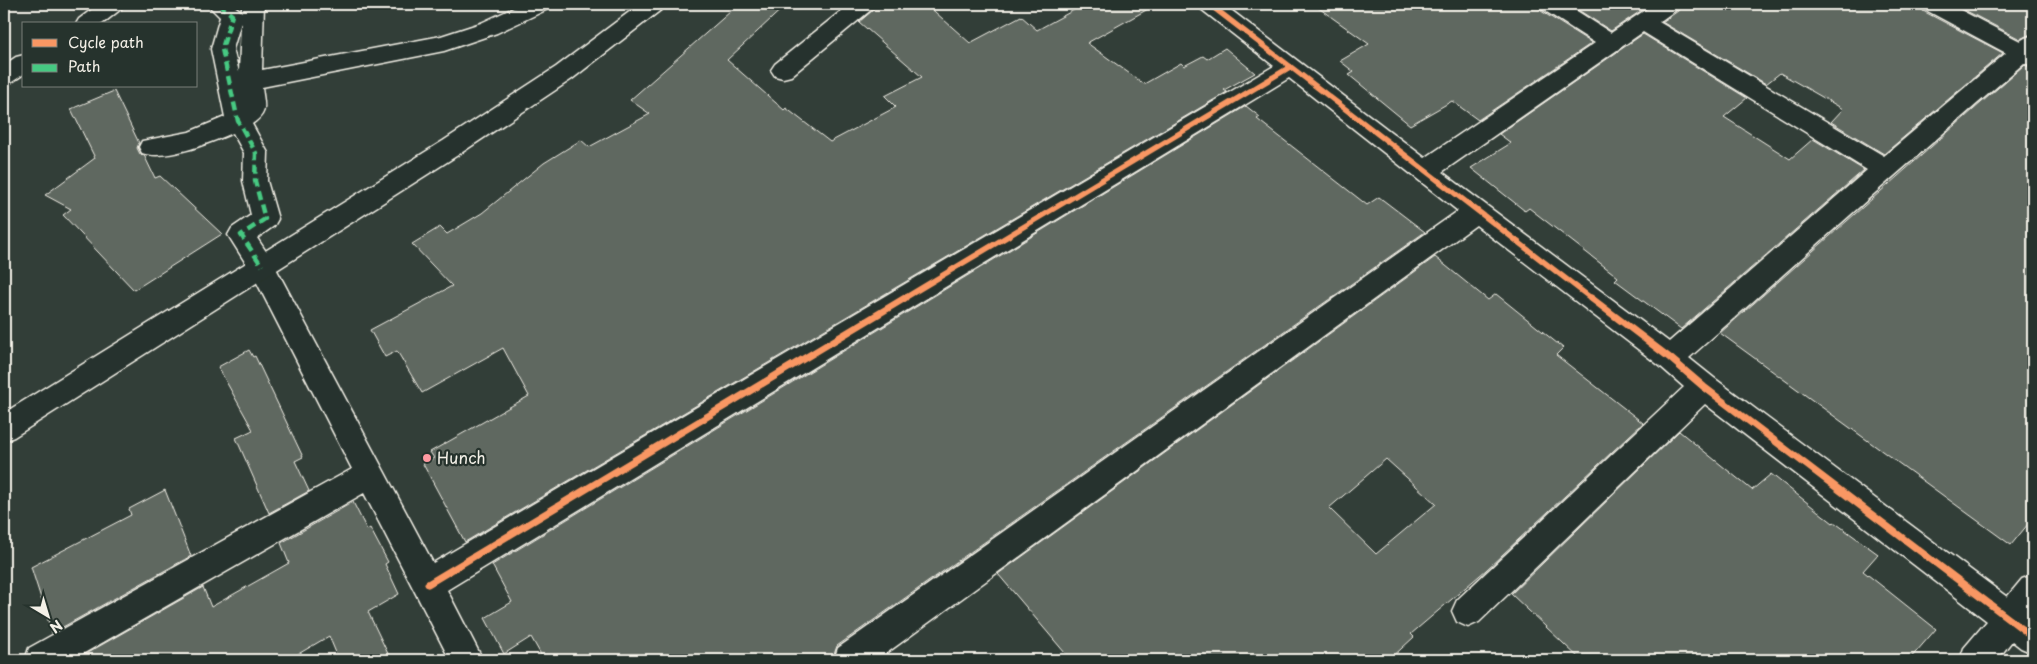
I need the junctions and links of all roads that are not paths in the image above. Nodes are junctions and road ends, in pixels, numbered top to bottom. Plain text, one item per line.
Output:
1 (114, 4) edge
2 (218, 4) edge
3 (253, 4) edge
4 (540, 4) edge
5 (654, 4) edge
6 (864, 4) edge
7 (1550, 4) edge
8 (1669, 4) edge
9 (1932, 4) edge
10 (1213, 5) edge
11 (90, 22) edge
12 (1643, 22) junction
13 (1611, 43) junction
14 (2030, 51) edge
15 (22, 64) edge
16 (1290, 67) junction
17 (783, 70) dead end
18 (4, 76) edge
19 (250, 82) junction
20 (238, 121) junction
21 (151, 147) dead end
22 (1885, 169) junction
23 (1425, 172) junction
24 (1476, 211) junction
25 (262, 266) junction
26 (1670, 358) junction
27 (1704, 387) junction
28 (4, 428) edge
29 (370, 474) junction
30 (428, 584) junction
31 (2033, 590) edge
32 (1468, 611) dead end
33 (2021, 628) edge
34 (40, 660) edge
35 (467, 660) edge
36 (850, 660) edge
37 (1976, 660) edge

1 - 11 street
2 - 20 street
3 - 19 street
4 - 19 street
5 - 25 street
6 - 17 street
7 - 13 street
8 - 12 street
9 - 14 street
10 - 16 street
12 - 13 street
12 - 22 street
13 - 23 street
14 - 22 street
15 - 18 street
16 - 23 street
16 - 30 street
19 - 20 street
20 - 21 street
20 - 25 street
22 - 26 street
23 - 24 street
24 - 26 street
24 - 36 street
25 - 28 street
25 - 29 street
26 - 27 street
27 - 32 street
27 - 33 street
29 - 30 street
29 - 34 street
30 - 35 street
31 - 33 street
33 - 37 street

